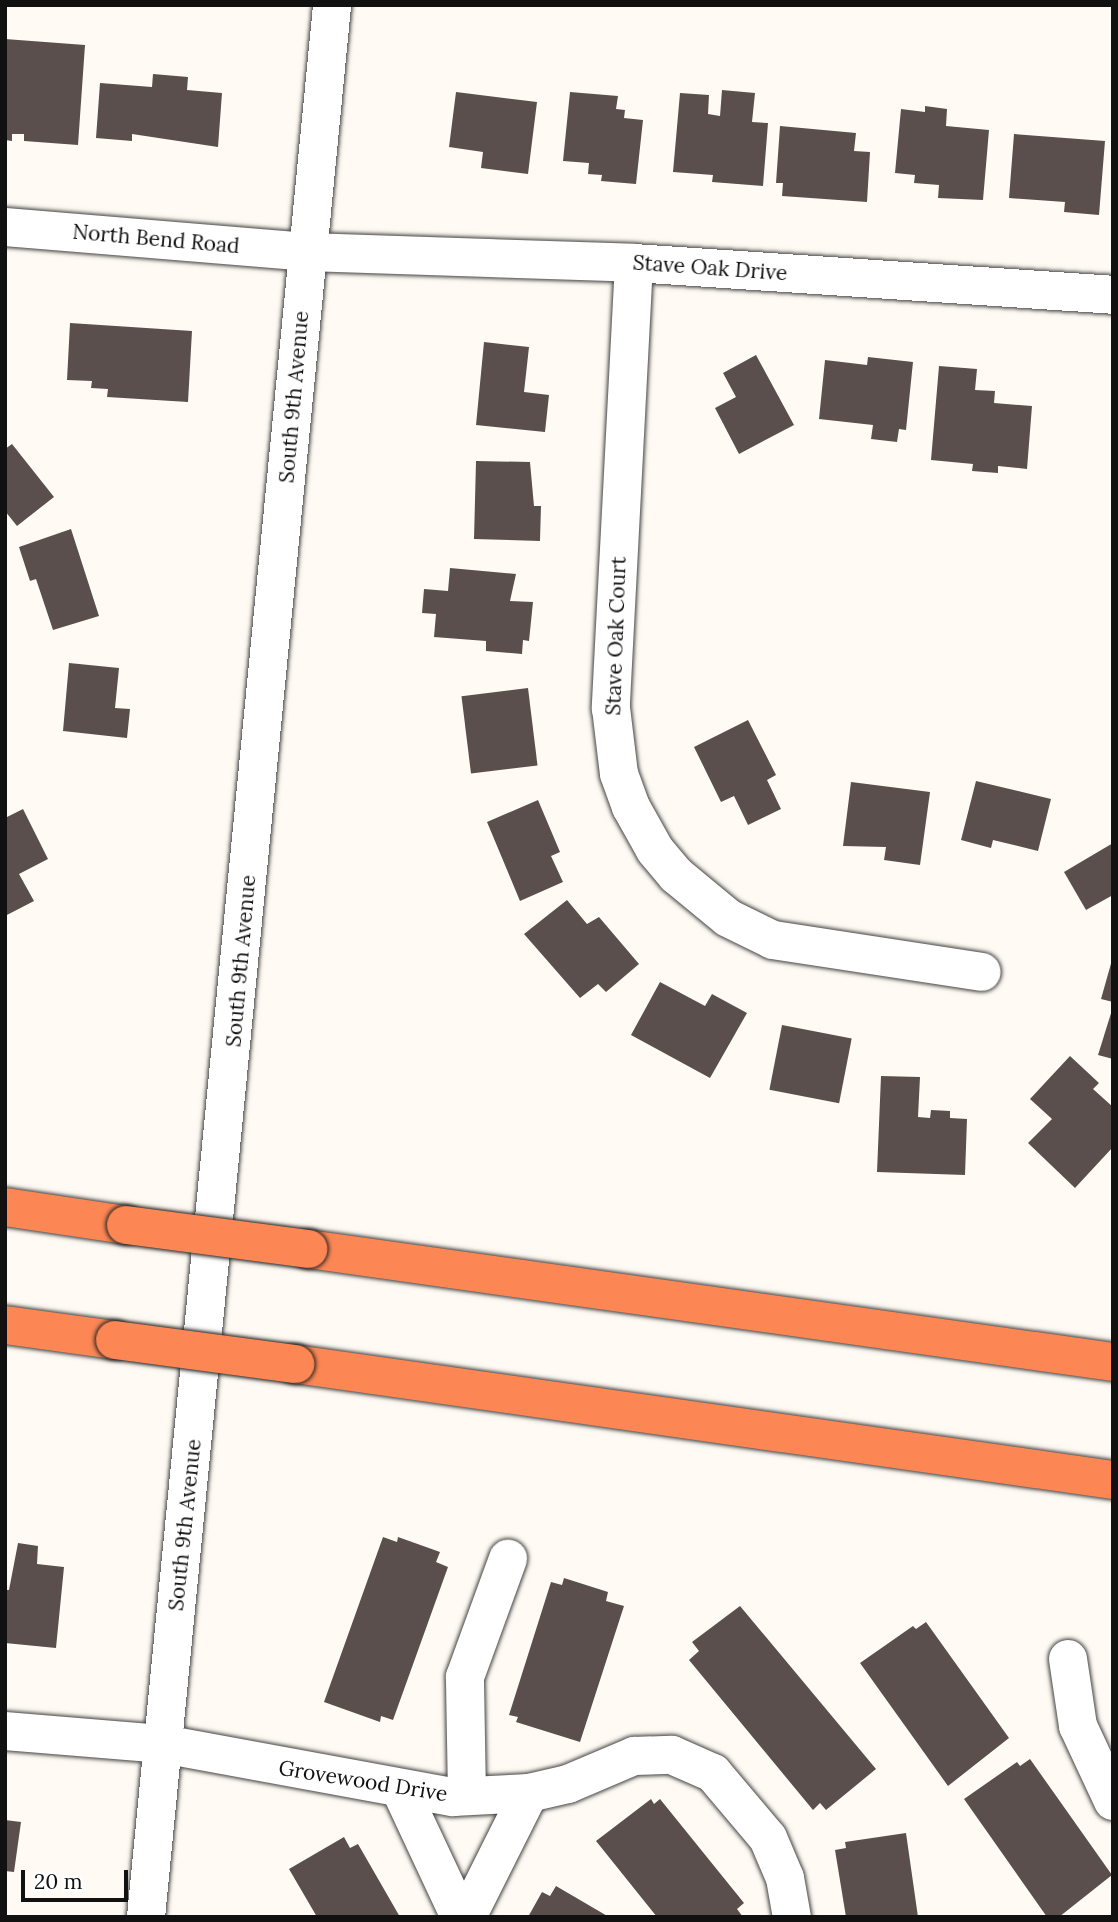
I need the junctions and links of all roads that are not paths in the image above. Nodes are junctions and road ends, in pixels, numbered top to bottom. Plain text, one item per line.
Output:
1 (332, 5) edge
2 (5, 227) edge
3 (307, 252) junction
4 (634, 263) junction
5 (1113, 295) edge
6 (982, 972) dead end
7 (5, 1207) edge
8 (5, 1325) edge
9 (1113, 1362) edge
10 (1113, 1480) edge
11 (508, 1559) dead end
12 (1068, 1659) dead end
13 (5, 1731) edge
14 (163, 1744) junction
15 (401, 1791) junction
16 (529, 1793) junction
17 (467, 1796) junction
18 (1113, 1801) edge
19 (146, 1917) edge
20 (460, 1917) edge
21 (467, 1917) edge
22 (792, 1917) edge

1 - 3 street, South 9th Avenue
2 - 3 street, North Bend Road
3 - 4 street, Stave Oak Drive
3 - 14 street, South 9th Avenue
4 - 5 street, Stave Oak Drive
4 - 6 street, Stave Oak Court
7 - 9 highway, bridge
8 - 10 highway, bridge
11 - 17 street
12 - 18 street
13 - 14 street, Grovewood Drive
14 - 15 street, Grovewood Drive
14 - 19 street, South 9th Avenue
15 - 17 street, Grovewood Drive
15 - 20 street
16 - 17 street, Grovewood Drive
16 - 21 street
16 - 22 street, Grovewood Drive

